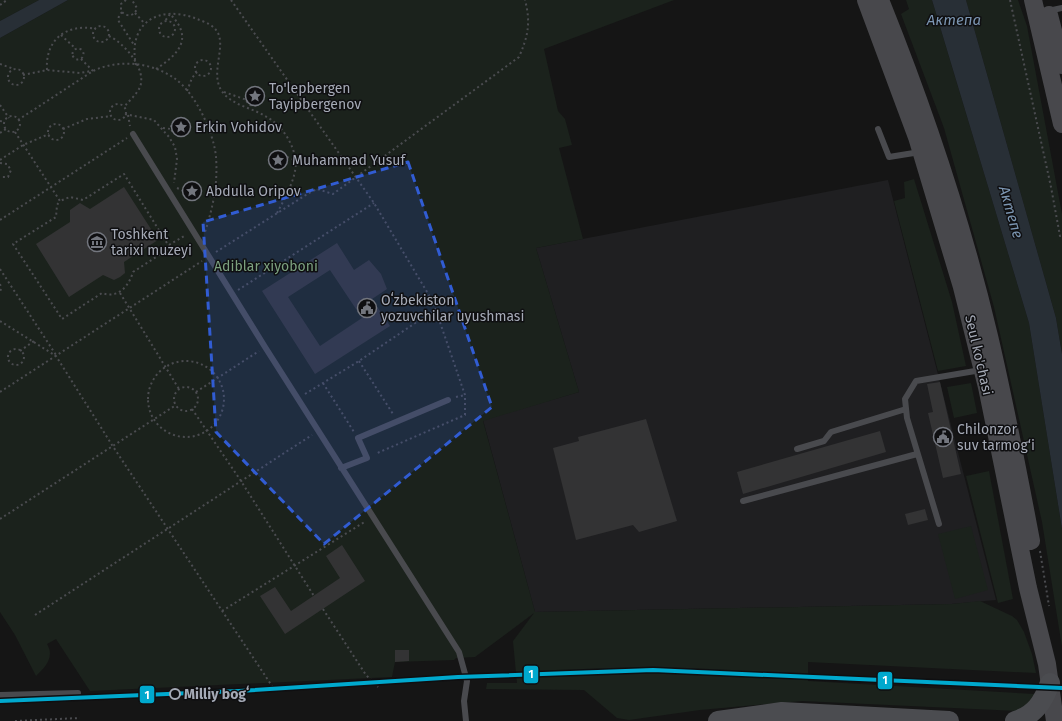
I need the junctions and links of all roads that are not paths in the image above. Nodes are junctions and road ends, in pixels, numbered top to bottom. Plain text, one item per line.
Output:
1 (866, 0) edge
2 (880, 0) edge
3 (1033, 0) edge
4 (1052, 6) edge
5 (1062, 65) edge
6 (1062, 124) edge
7 (878, 129) dead end
8 (133, 134) road end
9 (922, 151) junction
10 (983, 370) junction
11 (448, 400) dead end
12 (906, 409) junction
13 (797, 449) dead end
14 (917, 454) junction
15 (341, 468) junction
16 (743, 500) dead end
17 (939, 524) dead end
18 (1050, 683) junction
19 (78, 693) dead end
20 (0, 695) edge
21 (1062, 715) edge
22 (466, 721) edge
23 (718, 721) edge
24 (949, 721) edge
25 (1015, 721) edge
26 (1054, 721) edge

1 - 9 main road, Seul ko'chasi
2 - 21 main road, Seul ko'chasi
3 - 6 main road
4 - 5 main road
7 - 9 lane
8 - 15 lane
9 - 10 main road, Seul ko'chasi
10 - 12 lane
10 - 18 main road, Seul ko'chasi
11 - 15 lane
12 - 13 lane
12 - 14 lane
14 - 16 lane
14 - 17 lane
15 - 22 lane
18 - 25 main road
18 - 26 main road, Seul ko'chasi
19 - 20 lane
23 - 24 main road

